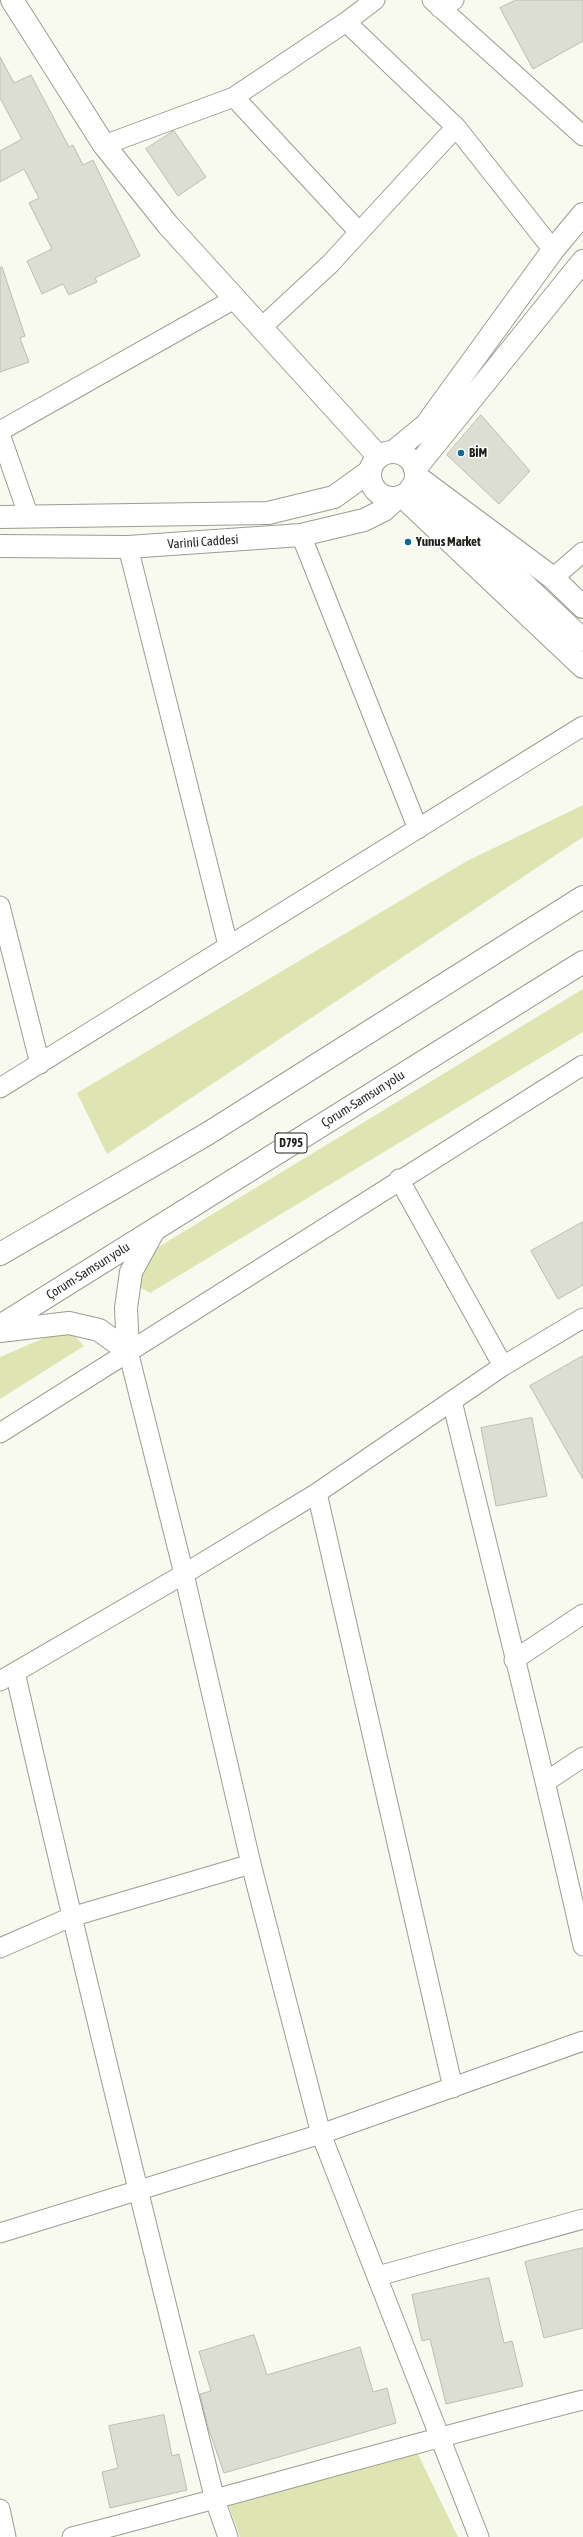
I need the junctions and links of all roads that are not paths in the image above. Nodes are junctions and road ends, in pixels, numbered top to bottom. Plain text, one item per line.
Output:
1 (12, 0) edge
2 (375, 0) edge
3 (442, 3) edge
4 (346, 22) junction
5 (234, 97) junction
6 (456, 127) junction
7 (583, 136) edge
8 (104, 145) junction
9 (583, 214) edge
10 (359, 232) junction
11 (553, 250) junction
12 (583, 261) edge
13 (236, 298) junction
14 (262, 327) junction
15 (0, 432) edge
16 (381, 460) junction
17 (408, 485) junction
18 (0, 517) edge
19 (29, 517) junction
20 (302, 535) junction
21 (0, 546) edge
22 (128, 547) junction
23 (583, 552) edge
24 (553, 578) junction
25 (583, 607) edge
26 (583, 640) edge
27 (583, 667) edge
28 (583, 726) edge
29 (418, 829) junction
30 (583, 885) edge
31 (583, 897) edge
32 (0, 906) edge
33 (538, 925) junction
34 (228, 945) junction
35 (583, 962) edge
36 (40, 1064) junction
37 (583, 1064) edge
38 (0, 1088) edge
39 (399, 1179) junction
40 (156, 1228) junction
41 (0, 1254) edge
42 (583, 1318) edge
43 (0, 1326) edge
44 (0, 1331) edge
45 (128, 1350) junction
46 (503, 1366) junction
47 (452, 1401) junction
48 (0, 1433) edge
49 (318, 1493) junction
50 (184, 1574) junction
51 (583, 1614) edge
52 (514, 1660) junction
53 (7, 1676) edge
54 (583, 1757) edge
55 (546, 1781) junction
56 (251, 1864) junction
57 (71, 1917) junction
58 (583, 1946) edge
59 (0, 1948) edge
60 (583, 2041) edge
61 (453, 2088) junction
62 (321, 2134) junction
63 (137, 2189) junction
64 (583, 2219) edge
65 (0, 2233) edge
66 (378, 2276) junction
67 (583, 2400) edge
68 (439, 2436) junction
69 (215, 2500) junction
70 (0, 2509) edge
71 (6, 2537) edge
72 (72, 2537) edge
73 (228, 2537) edge
74 (479, 2537) edge

1 - 8 main road
2 - 4 street
3 - 7 street
4 - 5 street
4 - 6 street
5 - 8 street
5 - 10 street
6 - 10 street
6 - 11 street
8 - 13 main road
9 - 11 main road, Varinli Caddesi
10 - 14 street
11 - 16 main road, Varinli Caddesi
12 - 17 main road, Varinli Caddesi
13 - 14 main road
13 - 15 street
14 - 16 main road
15 - 19 street
16 - 17 main road
16 - 17 main road
16 - 19 main road, Varinli Caddesi
17 - 20 main road, Varinli Caddesi
17 - 24 main road
17 - 26 main road
17 - 27 main road
18 - 19 main road, Varinli Caddesi
20 - 22 main road, Varinli Caddesi
20 - 29 street
21 - 22 main road, Varinli Caddesi
22 - 34 street
23 - 24 street
24 - 25 main road
28 - 29 street
29 - 34 street
30 - 33 main road
31 - 33 main road
32 - 36 street
33 - 41 main road
34 - 36 street
35 - 40 main road, Çorum-Samsun yolu / D795
36 - 38 street
37 - 39 street
39 - 45 street
39 - 46 street
40 - 43 main road, Çorum-Samsun yolu / D795
40 - 45 main road
42 - 46 street
44 - 45 main road
45 - 48 street
45 - 50 street
46 - 47 street
47 - 49 street
47 - 52 street
49 - 50 street
49 - 61 street
50 - 53 street
50 - 56 street
51 - 52 street
52 - 55 street
53 - 57 street
54 - 55 street
55 - 58 street
56 - 57 street
56 - 62 street
57 - 59 street
57 - 63 street
60 - 61 street
61 - 62 street
62 - 63 street
62 - 66 street
63 - 65 street
63 - 69 street
64 - 66 street
66 - 68 street
67 - 68 street
68 - 69 street
68 - 74 street
69 - 72 street
69 - 73 street
70 - 71 street

